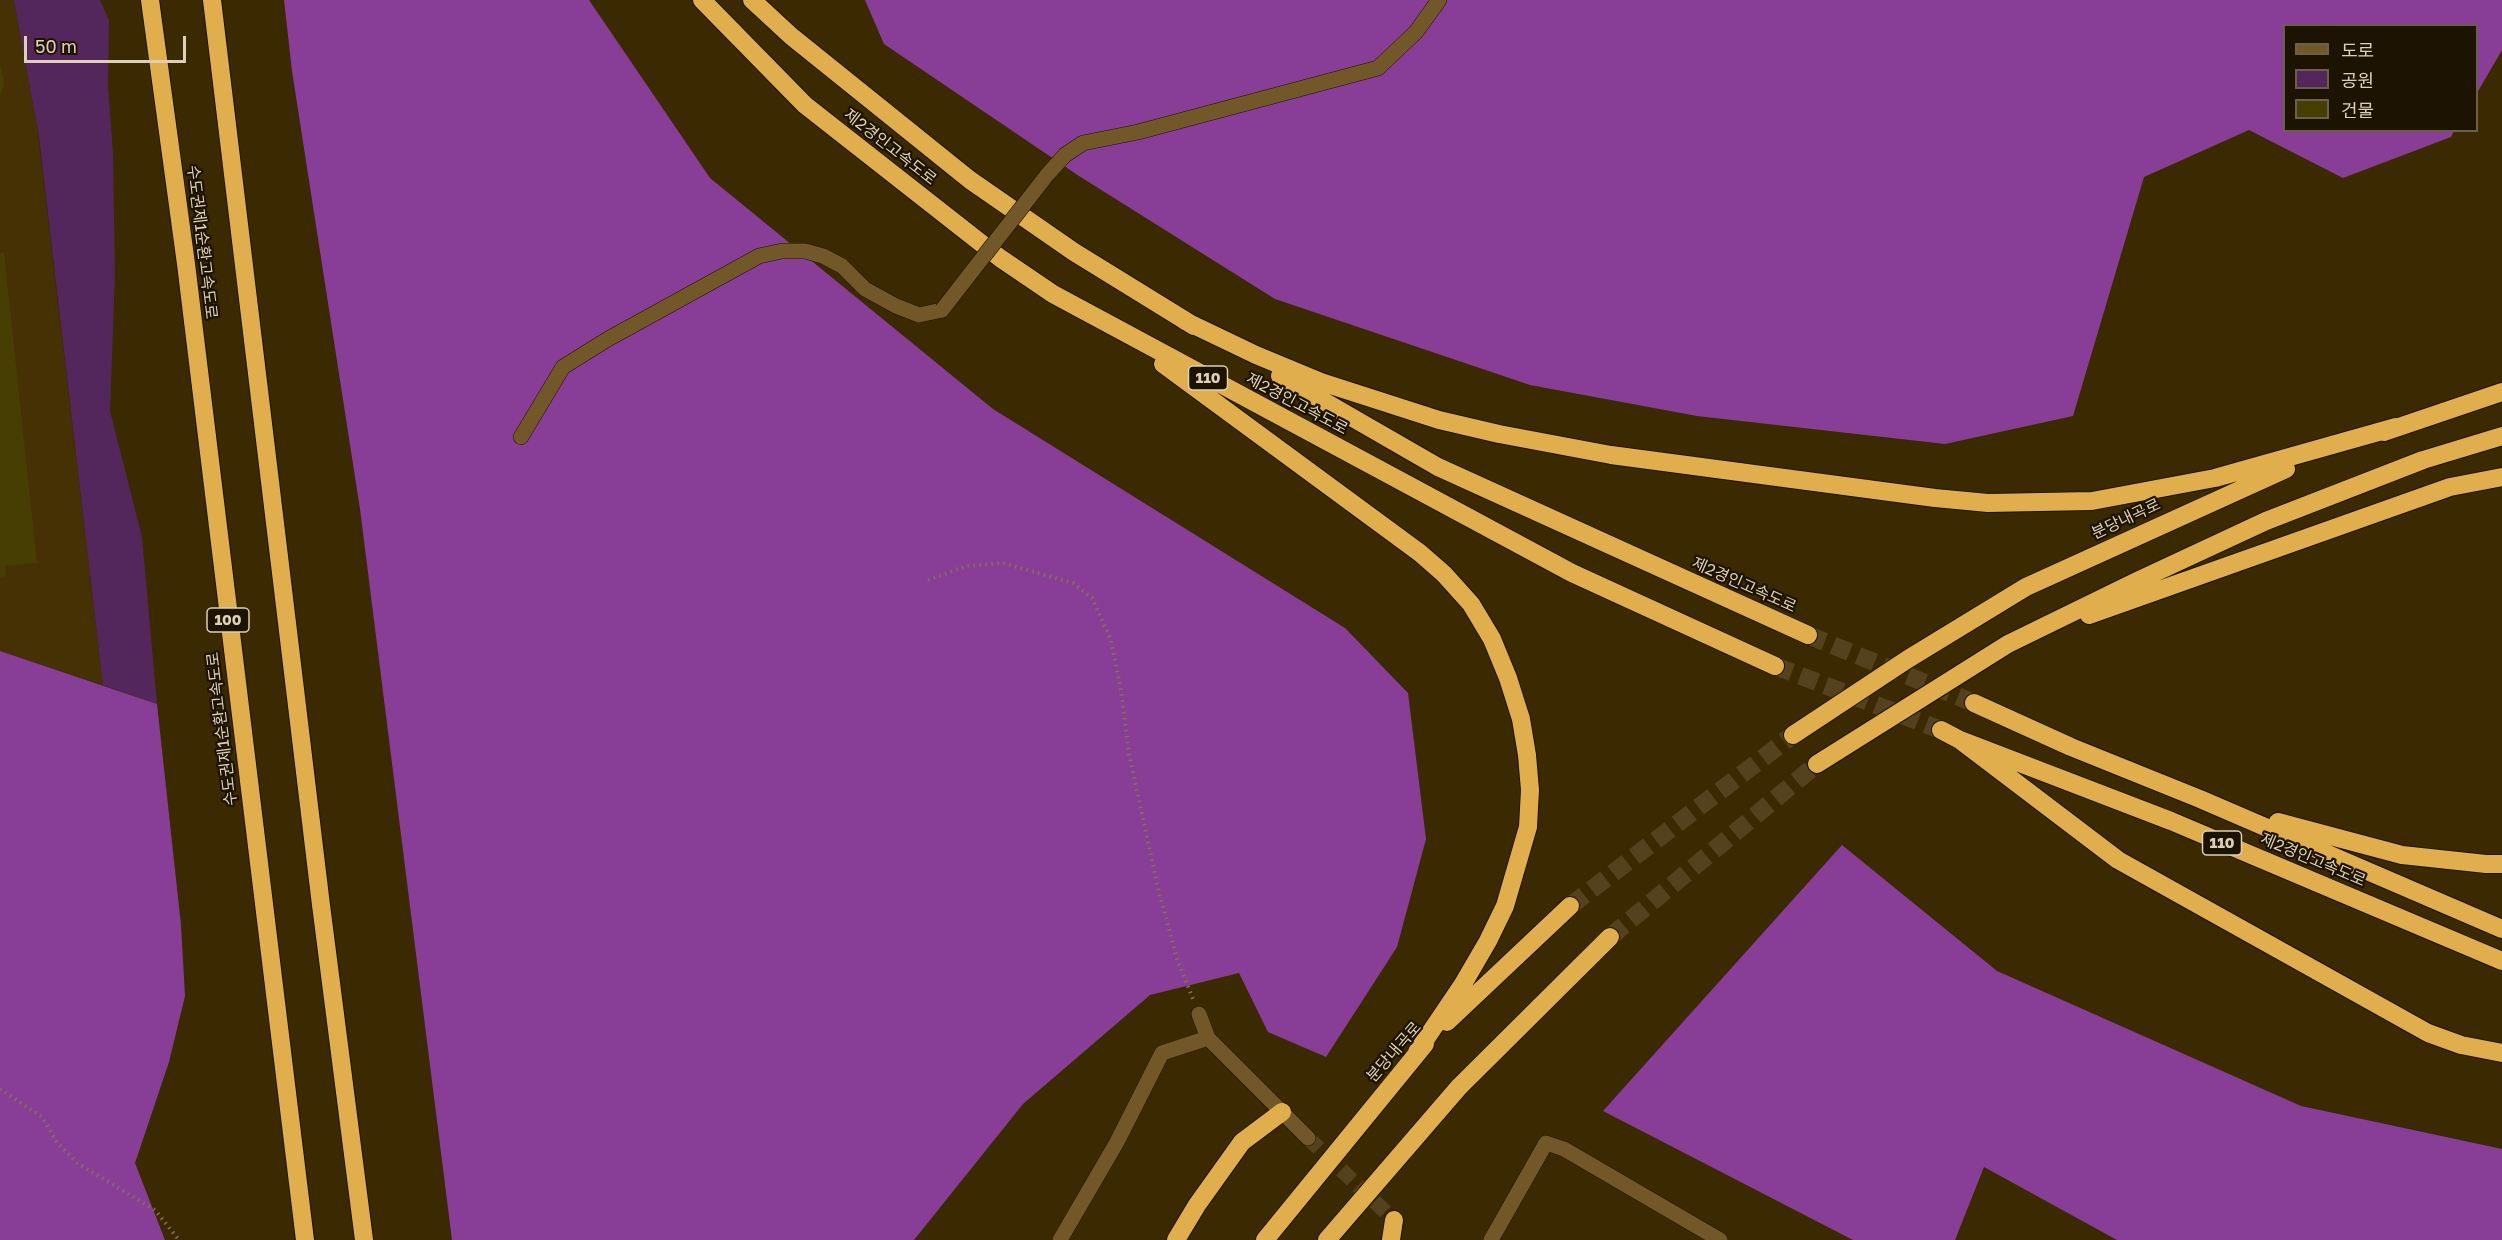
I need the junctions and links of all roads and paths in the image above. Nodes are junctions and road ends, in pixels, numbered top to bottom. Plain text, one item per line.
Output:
1 (150, 0) edge
2 (212, 0) edge
3 (702, 0) edge
4 (752, 0) edge
5 (1438, 0) edge
6 (1185, 321) junction
7 (1110, 326) junction
8 (2502, 392) edge
9 (2396, 428) junction
10 (2502, 436) edge
11 (521, 437) dead end
12 (2502, 477) edge
13 (928, 580) dead end
14 (1808, 635) tunnel mouth
15 (2008, 644) junction
16 (1775, 666) tunnel mouth
17 (1974, 703) tunnel mouth
18 (1941, 730) tunnel mouth
19 (1793, 735) tunnel mouth
20 (1960, 740) junction
21 (1817, 764) tunnel mouth
22 (2200, 799) junction
23 (2502, 864) edge
24 (1570, 906) tunnel mouth
25 (2502, 929) edge
26 (1610, 937) tunnel mouth
27 (2502, 961) edge
28 (1199, 1014) joint
29 (1208, 1038) junction
30 (1417, 1052) junction
31 (2502, 1053) edge
32 (0, 1089) edge
33 (1282, 1112) junction
34 (1308, 1138) tunnel mouth
35 (1284, 1217) junction
36 (1394, 1220) dead end
37 (178, 1240) edge
38 (305, 1240) edge
39 (364, 1240) edge
40 (1060, 1240) edge
41 (1176, 1240) edge
42 (1253, 1240) edge
43 (1265, 1240) edge
44 (1327, 1240) edge
45 (1391, 1240) edge
46 (1491, 1240) edge
47 (1720, 1240) edge

1 - 38 highway, 수도권제1순환고속도로 / 100
2 - 39 highway
3 - 7 highway, 제2경인고속도로 / 110
4 - 6 highway, 제2경인고속도로 / 110
5 - 11 street, bridge
6 - 9 highway
6 - 14 highway, 제2경인고속도로 / 110
7 - 16 highway, 제2경인고속도로 / 110
7 - 30 highway
8 - 9 highway, 분당내곡로
9 - 19 highway, 분당내곡로
10 - 15 highway
12 - 15 highway
13 - 28 path
15 - 21 highway
17 - 22 highway, 제2경인고속도로 / 110
18 - 20 highway, 제2경인고속도로 / 110
20 - 27 highway, 제2경인고속도로 / 110
20 - 31 highway
22 - 23 highway
22 - 25 highway, 제2경인고속도로 / 110
24 - 30 highway, 분당내곡로
26 - 44 highway
28 - 29 street
29 - 33 street
29 - 40 street
30 - 35 highway, 분당내곡로
32 - 37 path
33 - 34 street
33 - 41 highway
35 - 42 highway
35 - 43 highway, 분당내곡로
36 - 45 highway
46 - 47 street

